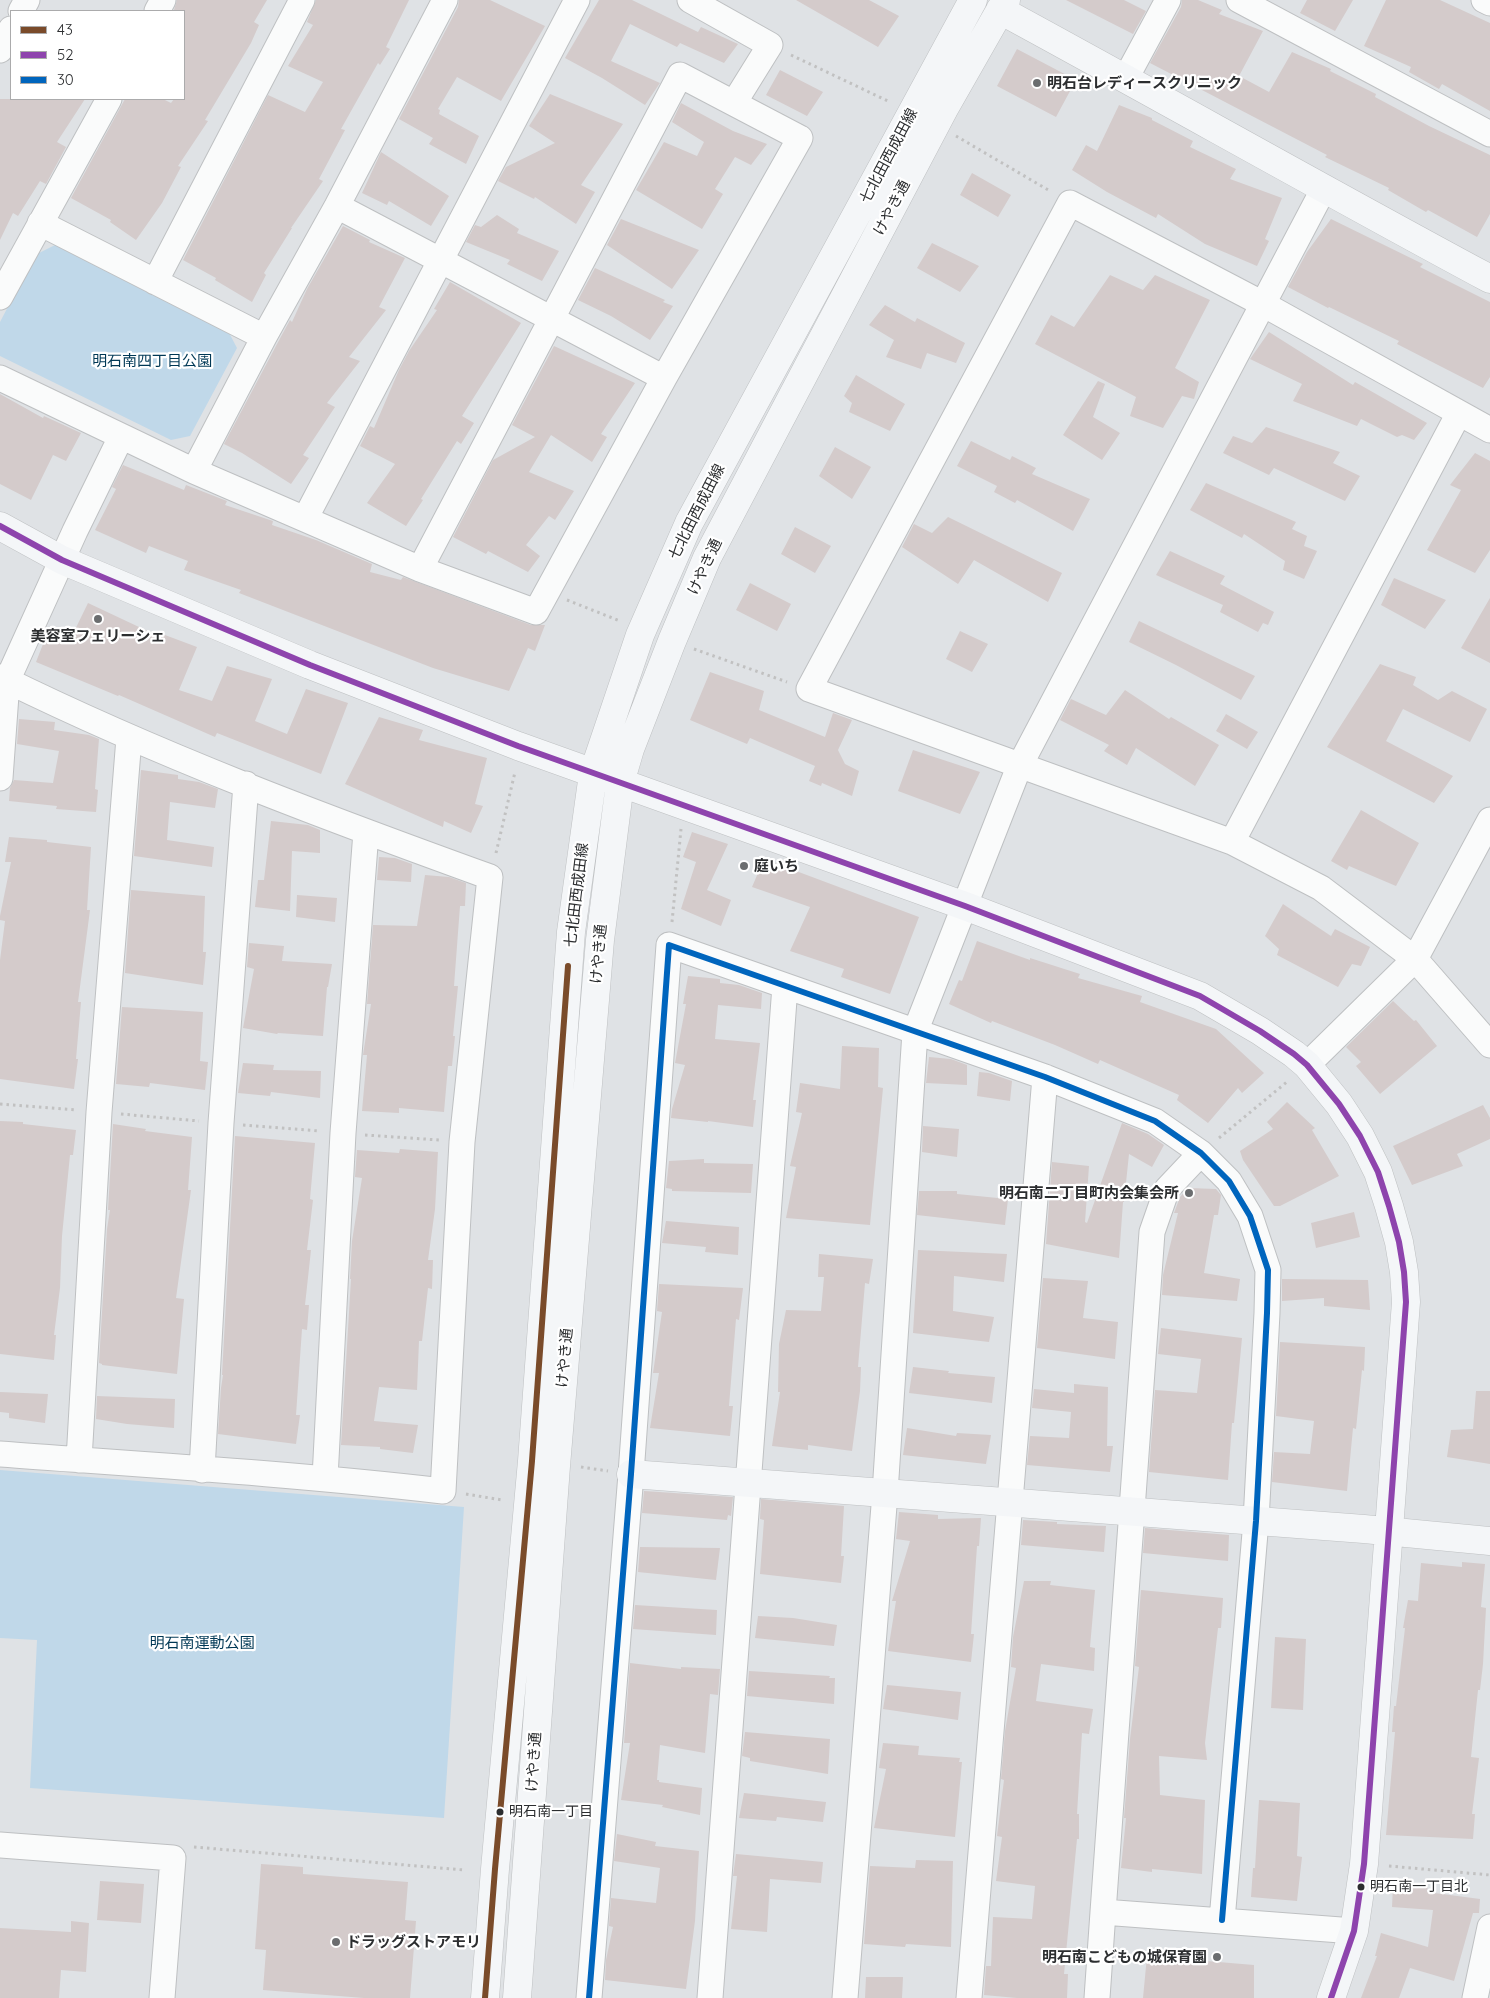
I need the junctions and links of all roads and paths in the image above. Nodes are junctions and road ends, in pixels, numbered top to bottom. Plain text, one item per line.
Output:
1 (302, 0) edge
2 (445, 0) edge
3 (577, 0) edge
4 (690, 0) edge
5 (973, 0) edge
6 (1168, 0) edge
7 (1239, 0) edge
8 (1484, 0) edge
9 (1490, 3) edge
10 (1003, 5) edge
11 (770, 45) junction
12 (1126, 78) junction
13 (108, 100) edge
14 (734, 103) junction
15 (892, 103) dead end
16 (1490, 134) edge
17 (954, 135) dead end
18 (1323, 190) junction
19 (1070, 203) junction
20 (337, 206) junction
21 (40, 223) junction
22 (440, 261) junction
23 (1490, 278) edge
24 (155, 282) junction
25 (0, 297) edge
26 (1263, 304) junction
27 (552, 320) junction
28 (264, 337) junction
29 (0, 378) edge
30 (664, 378) junction
31 (1460, 414) junction
32 (1490, 430) edge
33 (122, 437) junction
34 (194, 470) junction
35 (305, 519) junction
36 (0, 526) edge
37 (62, 560) junction
38 (420, 569) junction
39 (546, 592) junction
40 (620, 621) dead end
41 (693, 648) dead end
42 (4, 679) edge
43 (809, 689) junction
44 (129, 738) junction
45 (517, 764) dead end
46 (1019, 767) junction
47 (593, 774) junction
48 (0, 778) edge
49 (620, 783) junction
50 (246, 784) junction
51 (1490, 820) edge
52 (682, 821) dead end
53 (366, 832) junction
54 (1232, 842) junction
55 (490, 877) junction
56 (965, 906) junction
57 (669, 946) junction
58 (1415, 959) junction
59 (785, 986) junction
60 (915, 1032) junction
61 (1490, 1044) edge
62 (1307, 1065) junction
63 (1045, 1077) junction
64 (1201, 1154) junction
65 (0, 1454) edge
66 (79, 1460) junction
67 (202, 1470) junction
68 (631, 1474) junction
69 (325, 1478) junction
70 (748, 1482) junction
71 (443, 1491) junction
72 (885, 1493) junction
73 (502, 1500) dead end
74 (1010, 1502) junction
75 (1132, 1512) junction
76 (1256, 1522) junction
77 (1388, 1532) junction
78 (1490, 1541) edge
79 (0, 1845) edge
80 (188, 1846) dead end
81 (1364, 1864) junction
82 (464, 1870) dead end
83 (1490, 1875) edge
84 (1103, 1912) junction
85 (1222, 1920) junction
86 (1490, 1927) edge
87 (1354, 1931) junction
88 (162, 1998) edge
89 (485, 1998) edge
90 (517, 1998) edge
91 (589, 1998) edge
92 (710, 1998) edge
93 (845, 1998) edge
94 (969, 1998) edge
95 (1097, 1998) edge
96 (1331, 1998) edge
97 (1475, 1998) edge

1 - 24 street
2 - 20 street
3 - 22 street
4 - 11 street
5 - 47 street, 七北田西成田線
6 - 12 street
7 - 16 street
8 - 9 street
10 - 12 street
10 - 49 street, けやき通
11 - 14 street
11 - 15 path
12 - 18 street
13 - 21 street
14 - 27 street
14 - 30 street
17 - 19 path
18 - 23 street
18 - 26 street
19 - 26 street
19 - 43 street
20 - 22 street
20 - 28 street
21 - 24 street
21 - 25 street
22 - 27 street
22 - 35 street
24 - 28 street
26 - 31 street
26 - 46 street
27 - 30 street
27 - 38 street
28 - 34 street
29 - 33 street
30 - 39 street
31 - 32 street
31 - 54 street
33 - 34 street
33 - 37 street
34 - 35 street
35 - 38 street
36 - 37 street
37 - 42 street
37 - 47 street
38 - 39 street
39 - 40 path
41 - 43 path
42 - 44 street
42 - 48 street
43 - 46 street
44 - 50 street
44 - 66 street
45 - 55 path
46 - 54 street
46 - 56 street
47 - 49 street
47 - 89 street, 七北田西成田線
49 - 56 street
49 - 90 street, けやき通
50 - 53 street
50 - 67 street
51 - 58 street
52 - 57 path
53 - 55 street
53 - 69 street
54 - 58 street
55 - 71 street
56 - 60 street
56 - 62 street
57 - 59 street
57 - 68 street
58 - 61 street
58 - 62 street
59 - 60 street
59 - 70 street
60 - 63 street
60 - 72 street
62 - 64 path
62 - 77 street
63 - 64 street
63 - 74 street
64 - 75 street
64 - 76 street
65 - 66 street
66 - 67 street
67 - 69 street
68 - 70 street
68 - 91 street
69 - 71 street
70 - 72 street
70 - 92 street
71 - 73 path
72 - 74 street
72 - 93 street
74 - 75 street
74 - 94 street
75 - 76 street
75 - 84 street
76 - 77 street
76 - 85 street
77 - 78 street
77 - 81 street
79 - 88 street
80 - 82 path
81 - 83 path
81 - 87 street
84 - 85 street
84 - 95 street
85 - 87 street
86 - 97 street
87 - 96 street

